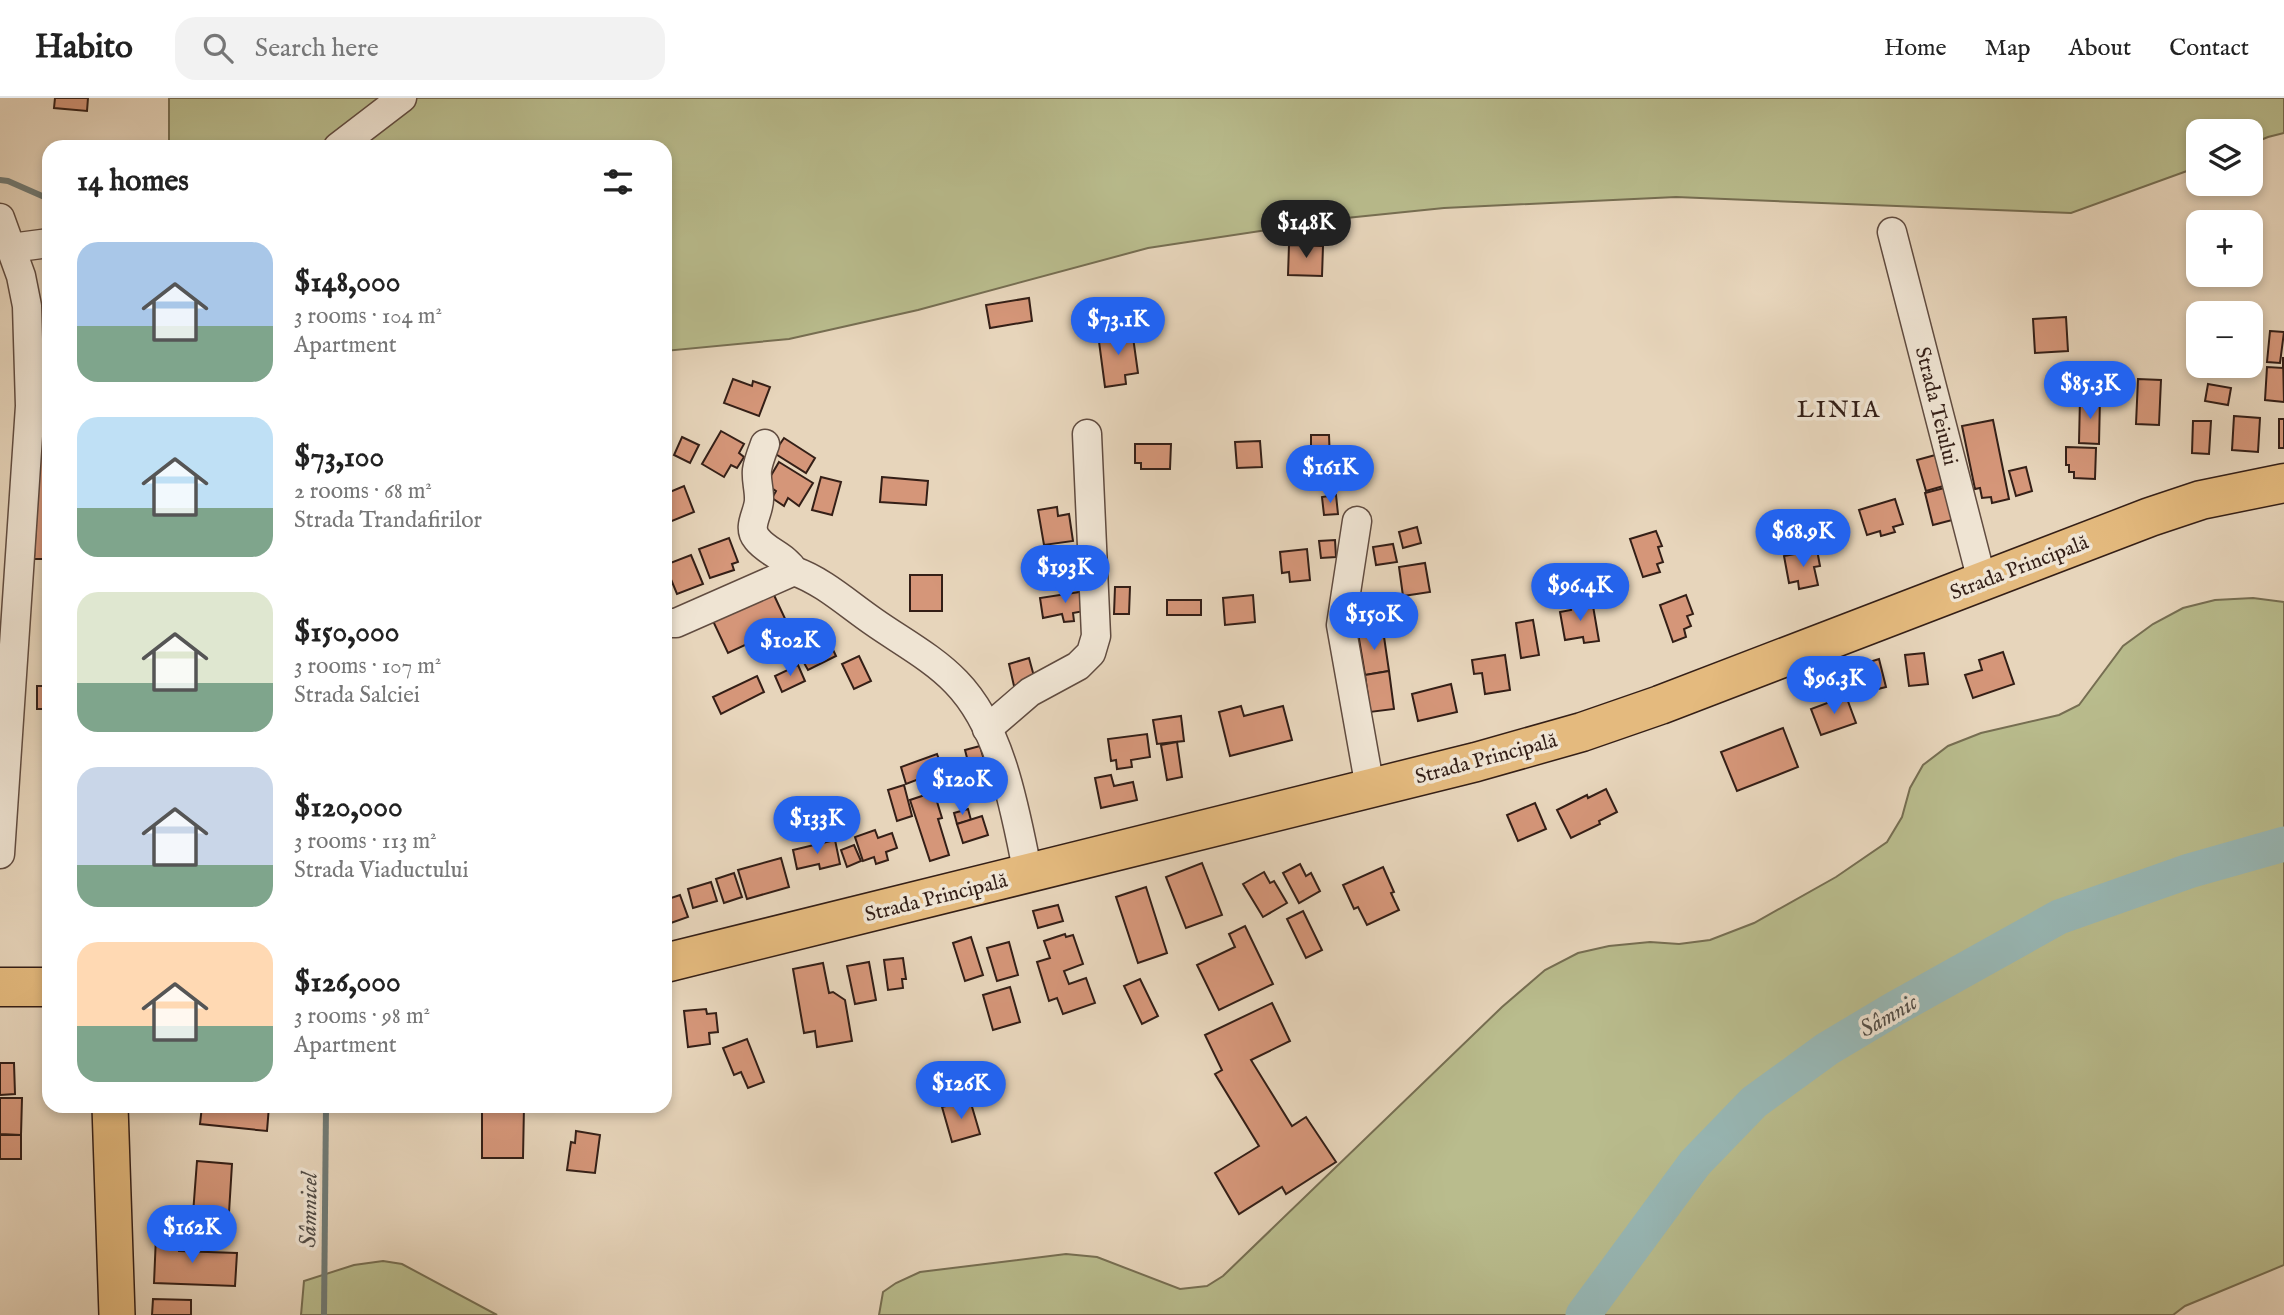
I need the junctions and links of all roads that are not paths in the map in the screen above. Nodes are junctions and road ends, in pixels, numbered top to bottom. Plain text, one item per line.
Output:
1 (402, 98) edge
2 (347, 140) edge
3 (3, 229) edge
4 (1892, 232) dead end
5 (42, 241) edge
6 (1087, 434) dead end
7 (765, 444) dead end
8 (2284, 483) edge
9 (1357, 521) dead end
10 (794, 571) junction
11 (1982, 581) junction
12 (8, 608) edge
13 (672, 623) edge
14 (987, 729) junction
15 (1370, 788) junction
16 (0, 854) edge
17 (1028, 874) junction
18 (672, 961) edge
19 (0, 987) edge
20 (42, 987) edge
21 (110, 1113) edge
22 (117, 1315) edge

1 - 2 street
3 - 5 street
3 - 12 street
4 - 11 street, Strada Teiului
6 - 14 street
7 - 10 street
8 - 11 highway, Strada Principală
9 - 15 street
10 - 13 street
10 - 14 street
11 - 15 highway, Strada Principală
12 - 16 street
14 - 17 street
15 - 17 highway, Strada Principală
17 - 18 highway, Strada Principală
19 - 20 highway
21 - 22 main road

